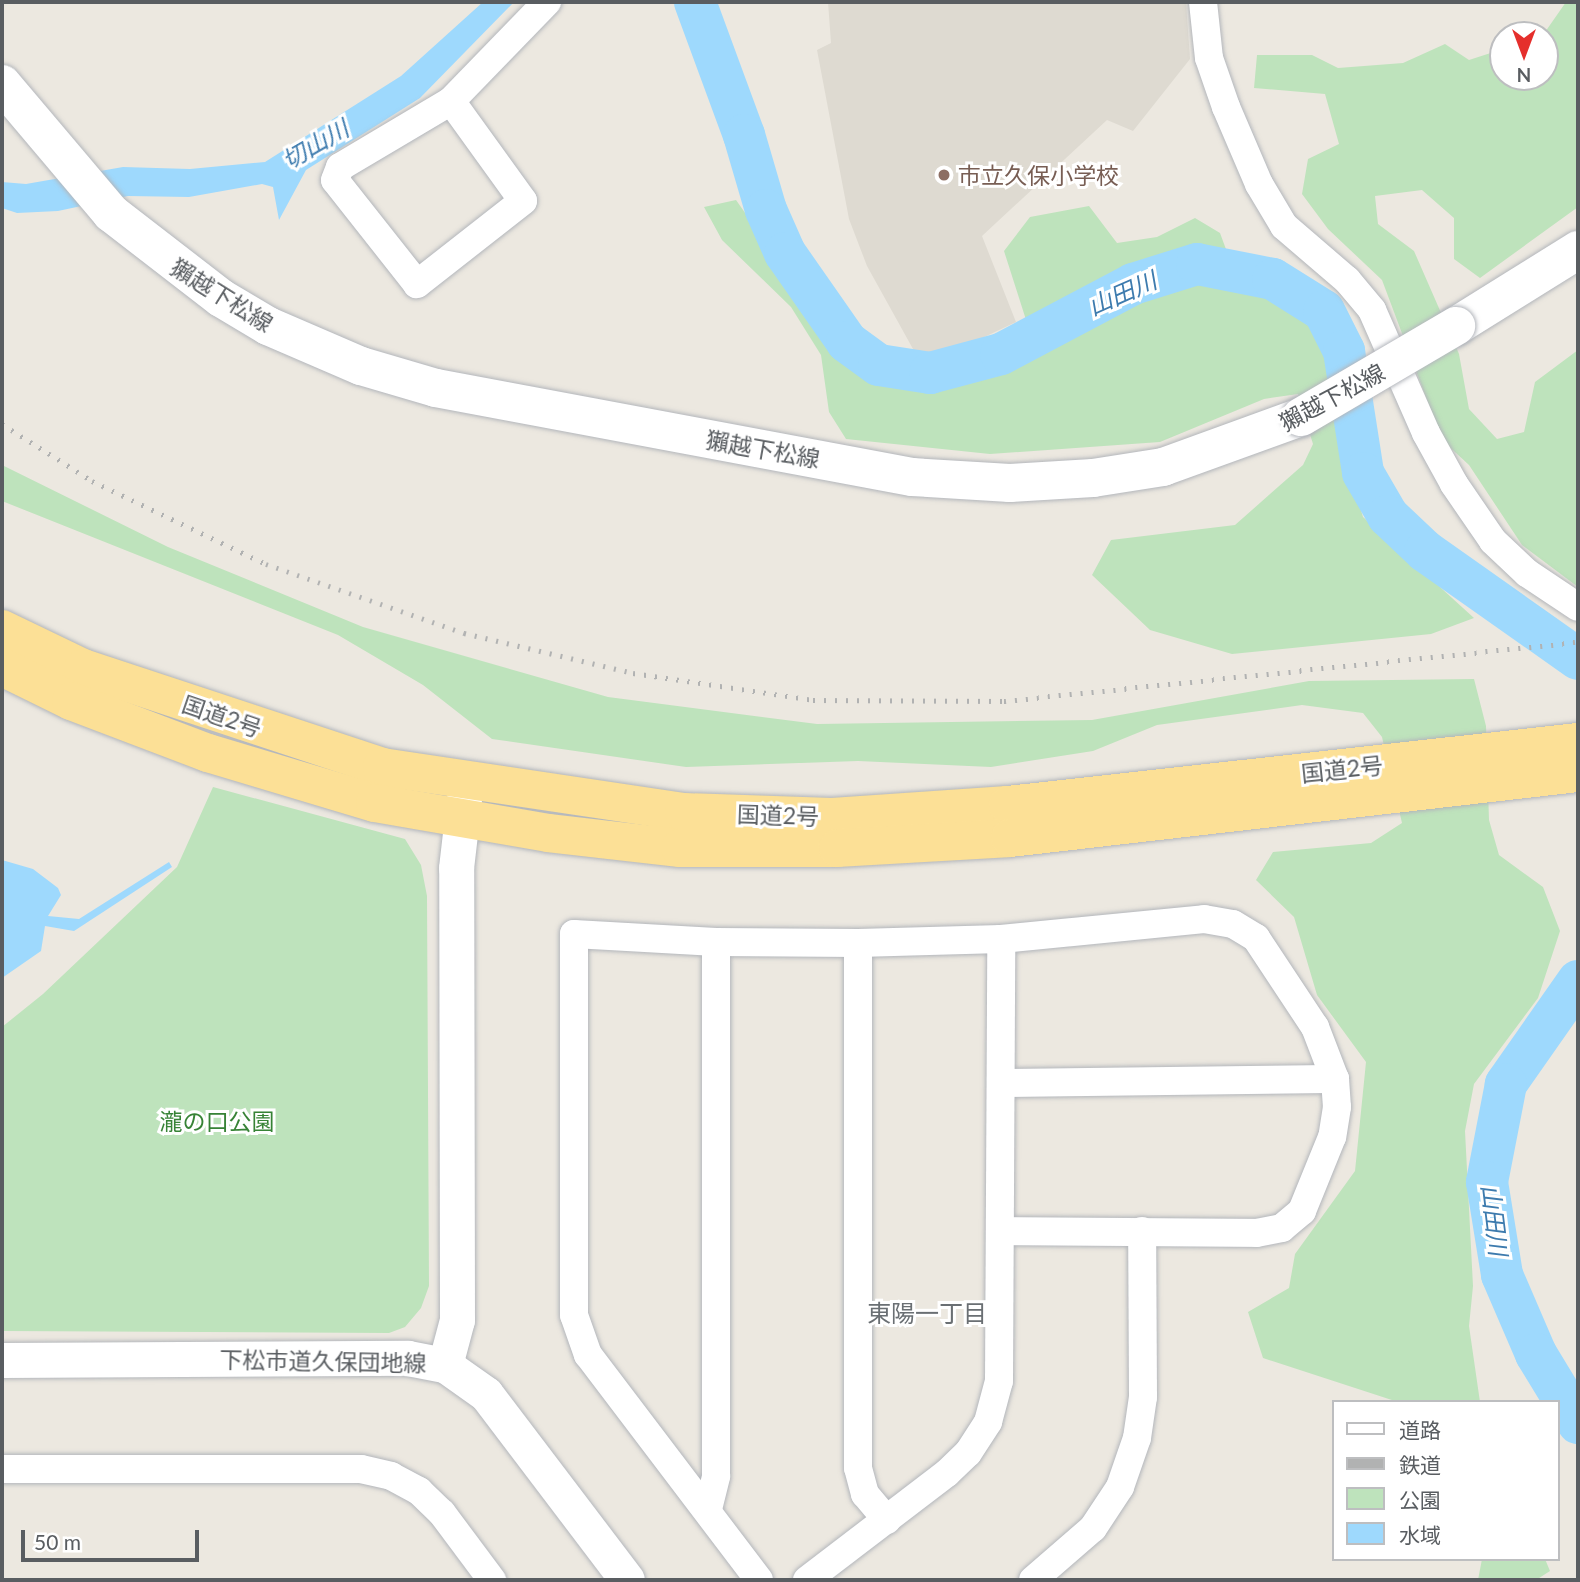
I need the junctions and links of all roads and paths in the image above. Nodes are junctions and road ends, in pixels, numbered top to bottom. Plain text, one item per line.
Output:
1 (547, 2) edge
2 (1203, 2) edge
3 (2, 84) edge
4 (451, 101) junction
5 (1578, 250) edge
6 (1578, 607) edge
7 (2, 629) edge
8 (2, 667) edge
9 (1578, 742) edge
10 (1578, 773) edge
11 (1364, 782) junction
12 (463, 801) junction
13 (1001, 939) junction
14 (716, 942) junction
15 (858, 943) junction
16 (1335, 1079) junction
17 (1001, 1083) junction
18 (1000, 1231) junction
19 (1142, 1231) junction
20 (2, 1360) edge
21 (445, 1365) junction
22 (2, 1469) edge
23 (708, 1509) junction
24 (887, 1520) junction
25 (492, 1580) edge
26 (627, 1580) edge
27 (759, 1580) edge
28 (807, 1580) edge
29 (1033, 1580) edge

1 - 4 street
2 - 6 street
3 - 5 main road, 獺越下松線, bridge
4 - 4 street
7 - 12 highway, 国道2号
8 - 12 highway, 国道2号
9 - 11 highway, 国道2号
10 - 11 highway, 国道2号
11 - 12 highway, 国道2号
12 - 21 street
13 - 15 street
13 - 16 street
13 - 17 street
14 - 15 street
14 - 23 street
14 - 23 street
15 - 24 street
16 - 17 street
16 - 19 street
17 - 18 street
18 - 19 street
18 - 24 street
19 - 29 street
20 - 21 street, 下松市道久保団地線
21 - 26 street, 下松市道久保団地線
22 - 25 street
23 - 27 street
24 - 28 street

